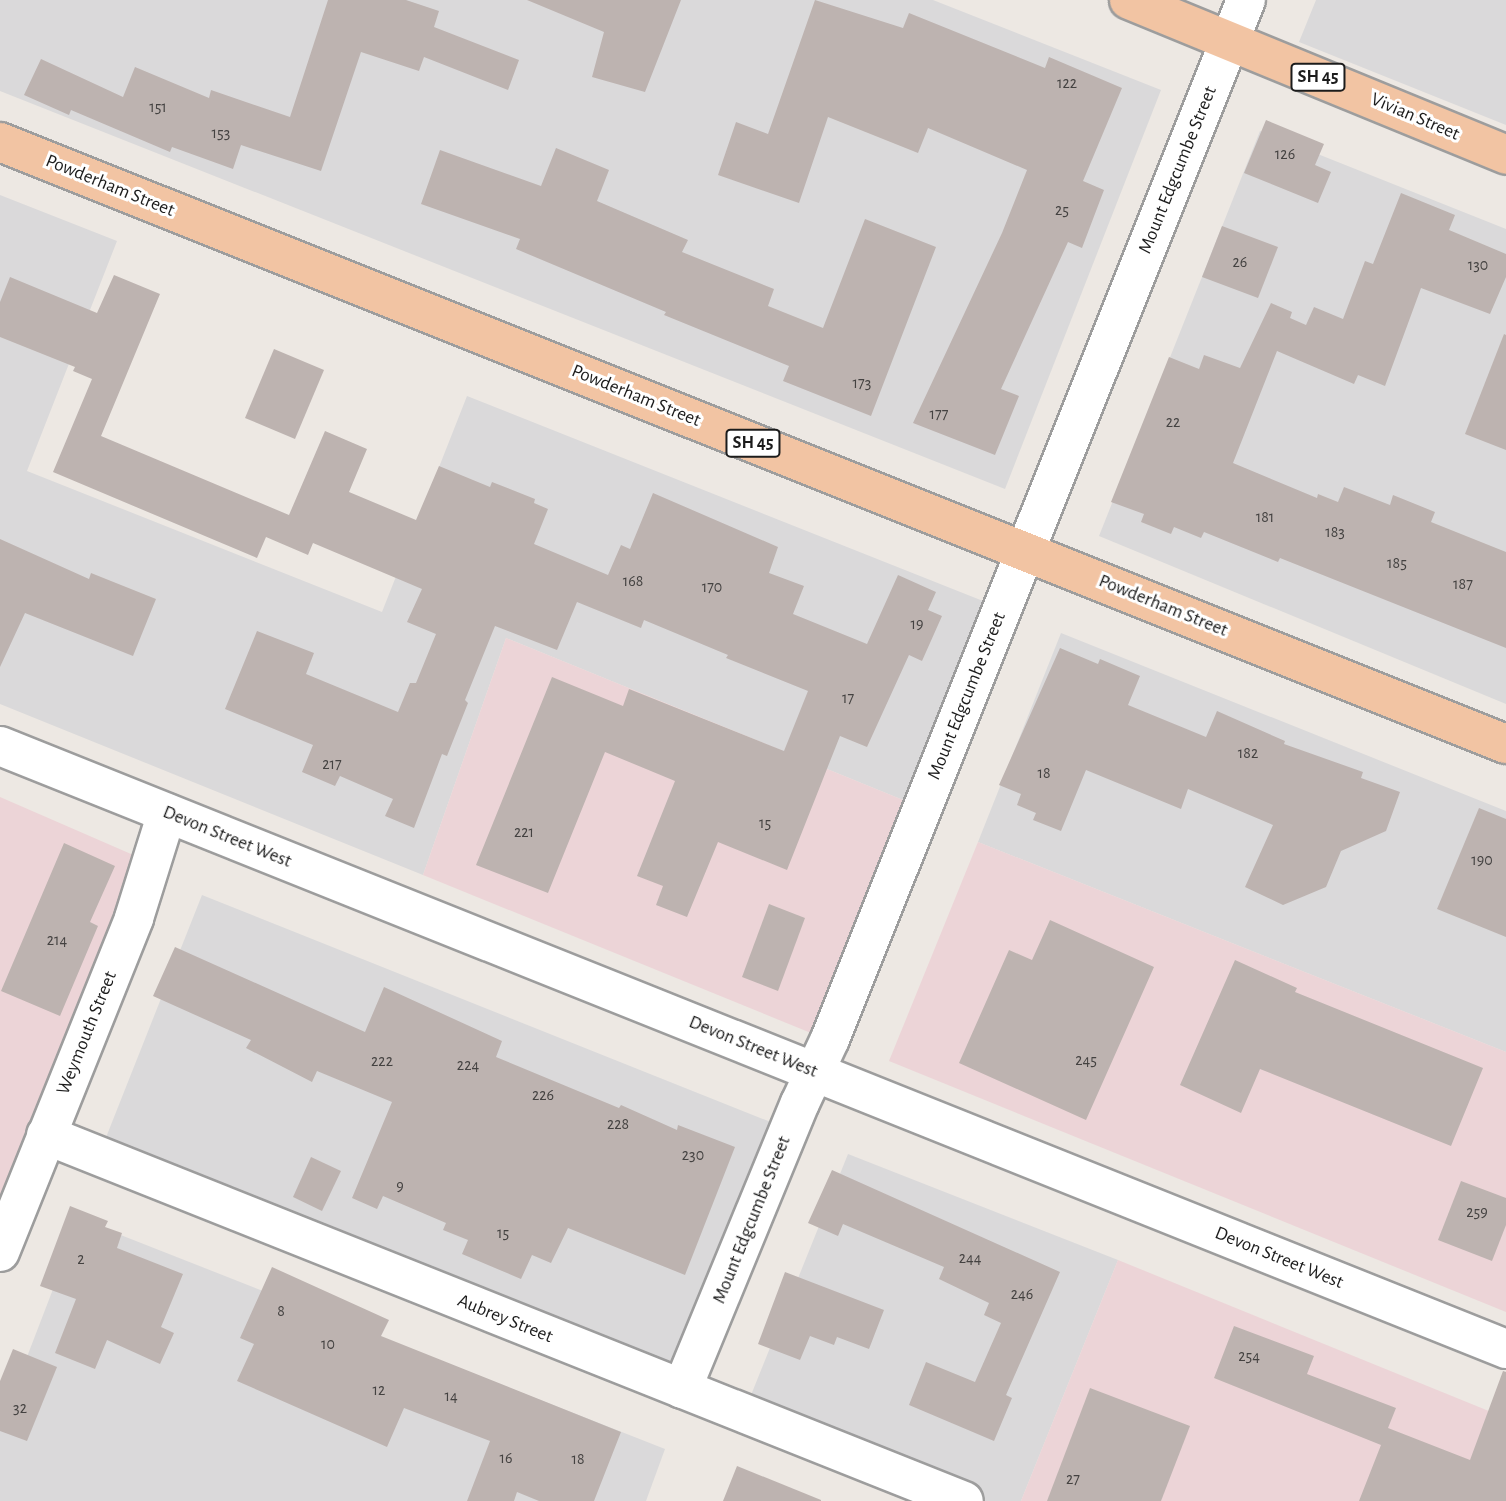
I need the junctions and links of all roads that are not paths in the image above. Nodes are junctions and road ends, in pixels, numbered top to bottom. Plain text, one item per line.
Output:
1 (1129, 0) edge
2 (1246, 0) edge
3 (1230, 40) junction
4 (0, 142) edge
5 (1506, 155) edge
6 (1025, 551) junction
7 (1506, 744) edge
8 (0, 746) edge
9 (167, 813) junction
10 (814, 1072) junction
11 (46, 1135) junction
12 (0, 1251) edge
13 (1506, 1349) edge
14 (682, 1390) junction
15 (964, 1501) edge

1 - 3 main road, Vivian Street / SH 45
2 - 3 street, Mount Edgcumbe Street
3 - 5 main road, Vivian Street / SH 45
3 - 6 street, Mount Edgcumbe Street
4 - 6 main road, Powderham Street / SH 45
6 - 7 main road, Powderham Street / SH 45
6 - 10 street, Mount Edgcumbe Street
8 - 9 street, Devon Street West
9 - 10 street, Devon Street West
9 - 11 street, Weymouth Street
10 - 13 street, Devon Street West
10 - 14 street, Mount Edgcumbe Street
11 - 12 street, Weymouth Street
11 - 14 street, Aubrey Street
14 - 15 street, Aubrey Street

